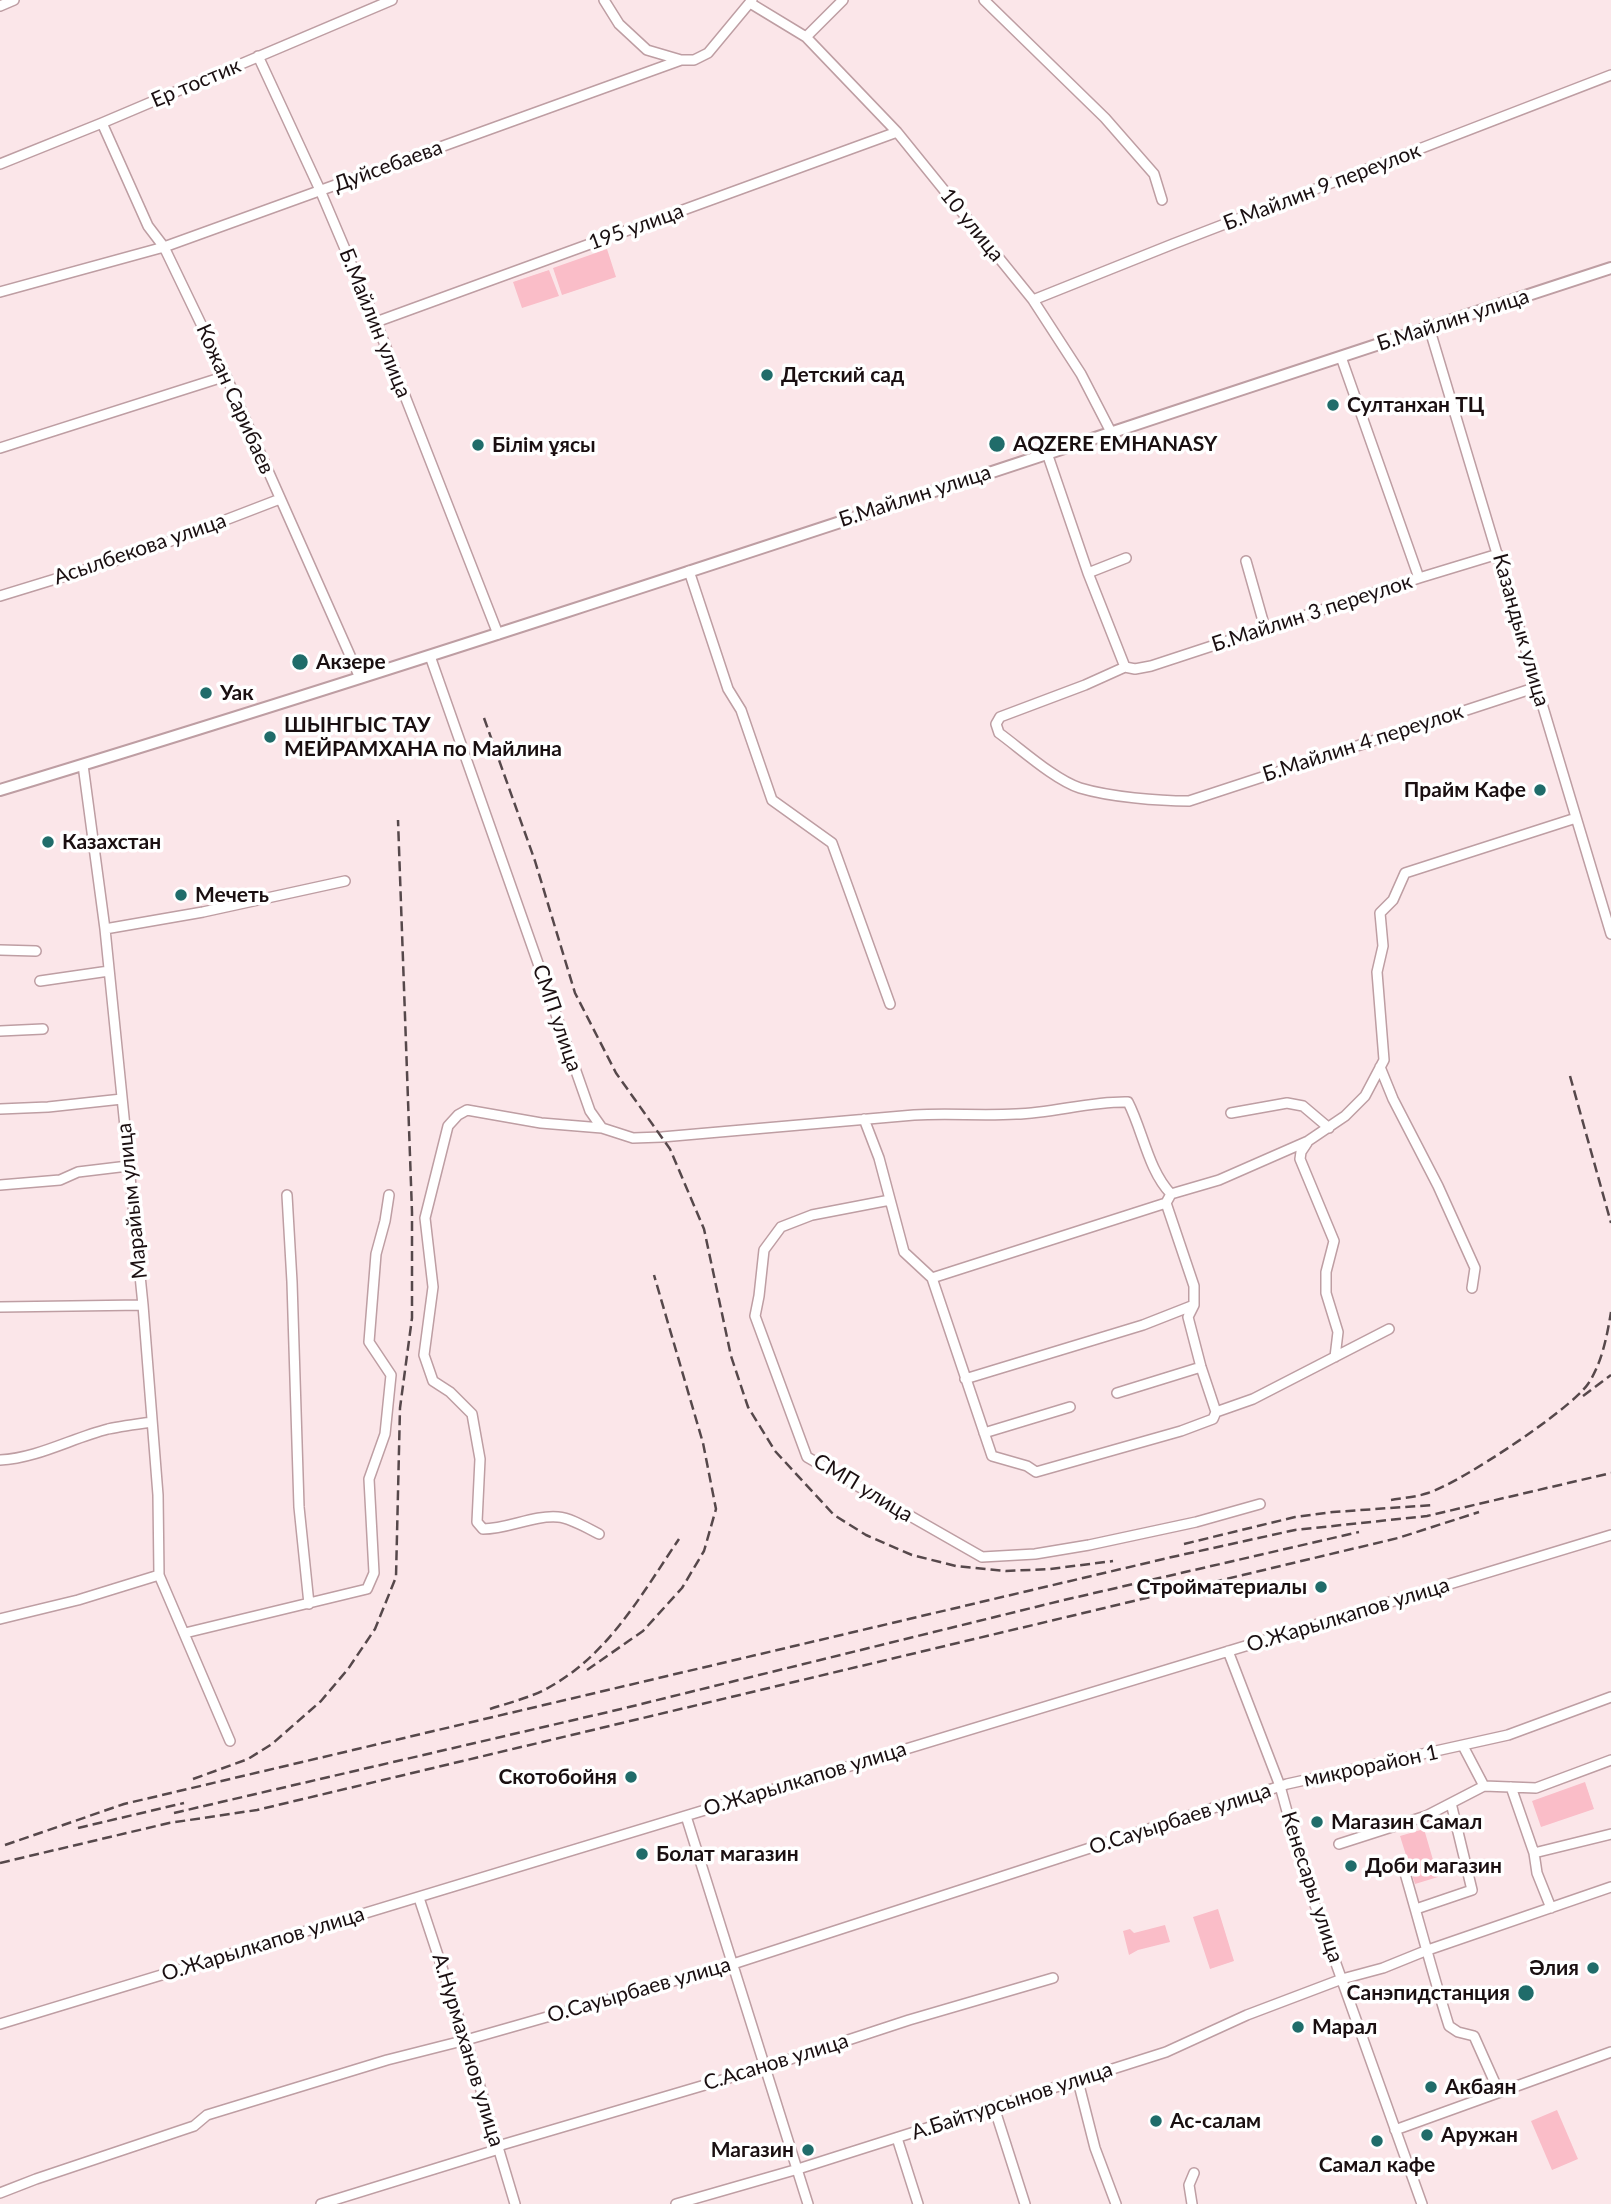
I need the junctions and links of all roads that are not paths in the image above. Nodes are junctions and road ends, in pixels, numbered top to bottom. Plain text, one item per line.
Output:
1 (14, 0) edge
2 (392, 0) edge
3 (604, 0) edge
4 (843, 0) edge
5 (984, 0) edge
6 (751, 1) edge
7 (0, 6) edge
8 (806, 37) junction
9 (258, 56) junction
10 (681, 61) junction
11 (1611, 75) edge
12 (102, 123) junction
13 (897, 132) junction
14 (0, 164) edge
15 (320, 190) junction
16 (1163, 200) dead end
17 (164, 247) junction
18 (1611, 268) edge
19 (0, 292) edge
20 (1033, 300) junction
21 (376, 322) junction
22 (1429, 327) junction
23 (1341, 358) junction
24 (226, 376) junction
25 (1112, 433) junction
26 (0, 448) edge
27 (1047, 453) junction
28 (280, 499) junction
29 (1498, 554) junction
30 (1126, 558) dead end
31 (1246, 561) dead end
32 (689, 571) junction
33 (1088, 573) junction
34 (1419, 578) junction
35 (0, 596) edge
36 (1265, 628) junction
37 (498, 634) junction
38 (430, 656) junction
39 (1125, 667) junction
40 (360, 678) junction
41 (1537, 687) junction
42 (83, 765) junction
43 (0, 790) edge
44 (1189, 801) joint
45 (1576, 818) junction
46 (345, 881) dead end
47 (105, 929) junction
48 (1611, 933) edge
49 (0, 950) edge
50 (36, 951) dead end
51 (109, 971) junction
52 (40, 981) dead end
53 (890, 1004) dead end
54 (43, 1028) dead end
55 (0, 1031) edge
56 (1382, 1063) junction
57 (122, 1099) junction
58 (0, 1109) edge
59 (1231, 1114) dead end
60 (864, 1119) junction
61 (601, 1128) junction
62 (1329, 1128) junction
63 (1308, 1141) junction
64 (128, 1166) junction
65 (0, 1185) edge
66 (287, 1195) dead end
67 (389, 1195) dead end
68 (1169, 1198) junction
69 (890, 1200) junction
70 (932, 1278) junction
71 (1472, 1288) dead end
72 (143, 1305) junction
73 (1194, 1305) junction
74 (0, 1307) edge
75 (1389, 1329) dead end
76 (1335, 1357) junction
77 (1201, 1367) junction
78 (965, 1379) junction
79 (1117, 1393) dead end
80 (1070, 1406) dead end
81 (1216, 1412) junction
82 (152, 1422) junction
83 (984, 1433) junction
84 (0, 1460) edge
85 (1260, 1504) dead end
86 (599, 1534) dead end
87 (1611, 1535) edge
88 (159, 1575) junction
89 (309, 1604) junction
90 (0, 1619) edge
91 (185, 1633) junction
92 (1228, 1651) junction
93 (1611, 1697) edge
94 (230, 1741) dead end
95 (1463, 1746) junction
96 (1611, 1760) edge
97 (1280, 1786) junction
98 (1484, 1786) junction
99 (1511, 1787) junction
100 (1451, 1803) junction
101 (686, 1816) junction
102 (1611, 1834) edge
103 (1339, 1844) dead end
104 (1534, 1853) junction
105 (1402, 1863) dead end
106 (1611, 1887) edge
107 (418, 1898) junction
108 (1551, 1908) junction
109 (1416, 1909) junction
110 (1425, 1951) junction
111 (733, 1964) junction
112 (1053, 1978) dead end
113 (1342, 1979) junction
114 (0, 2024) edge
115 (466, 2040) junction
116 (1611, 2052) edge
117 (766, 2067) junction
118 (1078, 2081) junction
119 (1499, 2092) junction
120 (994, 2107) junction
121 (1395, 2130) junction
122 (897, 2138) junction
123 (499, 2148) junction
124 (798, 2169) junction
125 (1194, 2173) dead end
126 (0, 2193) edge
127 (680, 2203) edge
128 (321, 2204) edge
129 (515, 2204) edge
130 (808, 2204) edge
131 (918, 2204) edge
132 (1025, 2204) edge
133 (1116, 2204) edge
134 (1192, 2204) edge
135 (1422, 2204) edge

1 - 7 street
2 - 9 street, Ер тостик
3 - 10 street
4 - 8 street
5 - 16 street
6 - 8 street, 10 улица
6 - 10 street, Дуйсебаева
8 - 13 street, 10 улица
9 - 12 street, Ер тостик
9 - 15 street, Б.Майлин улица
10 - 15 street, Дуйсебаева
11 - 20 street, Б.Майлин 9 переулок
12 - 14 street, Ер тостик
12 - 17 street, Кожан Сарибаев
13 - 20 street, 10 улица
13 - 21 street, 195 улица
15 - 17 street, Дуйсебаева
15 - 21 street, Б.Майлин улица
17 - 19 street, Дуйсебаева
17 - 24 street, Кожан Сарибаев
18 - 22 street, Б.Майлин улица
20 - 25 street, 10 улица
21 - 37 street, Б.Майлин улица
22 - 23 street, Б.Майлин улица
22 - 29 street, Казандык улица
23 - 25 street, Б.Майлин улица
23 - 34 street
24 - 26 street
24 - 28 street, Кожан Сарибаев
25 - 27 street, Б.Майлин улица
27 - 32 street, Б.Майлин улица
27 - 33 street
28 - 35 street, Асылбекова улица
28 - 40 street, Кожан Сарибаев
29 - 34 street, Б.Майлин 3 переулок
29 - 41 street, Казандык улица
30 - 33 street
31 - 36 street
32 - 37 street, Б.Майлин улица
32 - 53 street
33 - 39 street
34 - 36 street, Б.Майлин 3 переулок
36 - 39 street, Б.Майлин 3 переулок
37 - 38 street, Б.Майлин улица
38 - 40 street, Б.Майлин улица
38 - 61 street, СМП улица
39 - 44 street, Б.Майлин 3 переулок
40 - 42 street, Б.Майлин улица
41 - 44 street, Б.Майлин 4 переулок
41 - 45 street, Казандык улица
42 - 43 street, Б.Майлин улица
42 - 47 street, Марайым улица
45 - 48 street, Казандык улица
45 - 56 street
46 - 47 street
47 - 51 street, Марайым улица
49 - 50 street
51 - 52 street
51 - 57 street, Марайым улица
54 - 55 street
56 - 62 street
56 - 71 street
57 - 58 street
57 - 64 street, Марайым улица
59 - 62 street
60 - 61 street
60 - 68 street
60 - 69 street
61 - 86 street
62 - 63 street
63 - 68 street
63 - 76 street
64 - 65 street
64 - 72 street, Марайым улица
66 - 89 street
67 - 89 street
68 - 70 street
68 - 73 street
69 - 70 street
69 - 85 street, СМП улица
70 - 78 street
72 - 74 street
72 - 82 street, Марайым улица
73 - 77 street
73 - 78 street
75 - 76 street
76 - 81 street
77 - 79 street
77 - 81 street
78 - 83 street
80 - 83 street
81 - 83 street
82 - 84 street
82 - 88 street, Марайым улица
87 - 92 street, О.Жарылкапов улица
88 - 90 street
88 - 91 street, Марайым улица
89 - 91 street
91 - 94 street, Марайым улица
92 - 97 street, Кенесары улица
92 - 101 street, О.Жарылкапов улица
93 - 95 street, микрорайон 1
95 - 97 street, микрорайон 1
95 - 98 street, микрорайон 1
96 - 99 street
97 - 111 street, О.Сауырбаев улица
97 - 113 street, Кенесары улица
98 - 99 street
98 - 100 street
99 - 104 street
100 - 103 street
100 - 109 street
101 - 107 street, О.Жарылкапов улица
101 - 111 street
102 - 104 street
104 - 108 street
105 - 109 street
106 - 108 street
107 - 114 street, О.Жарылкапов улица
107 - 115 street, А.Нурмаханов улица
108 - 110 street
109 - 110 street
110 - 113 street
110 - 119 street
111 - 115 street, О.Сауырбаев улица
111 - 117 street
112 - 117 street, С.Асанов улица
113 - 118 street, А.Байтурсынов улица
113 - 121 street, Кенесары улица
115 - 123 street, А.Нурмаханов улица
115 - 126 street, О.Сауырбаев улица
116 - 119 street
117 - 123 street, С.Асанов улица
117 - 124 street
118 - 120 street, А.Байтурсынов улица
118 - 133 street
119 - 121 street
120 - 122 street, А.Байтурсынов улица
120 - 132 street
121 - 135 street, Кенесары улица
122 - 124 street, А.Байтурсынов улица
122 - 131 street
123 - 128 street, С.Асанов улица
123 - 129 street, А.Нурмаханов улица
124 - 127 street, А.Байтурсынов улица
124 - 130 street
125 - 134 street

